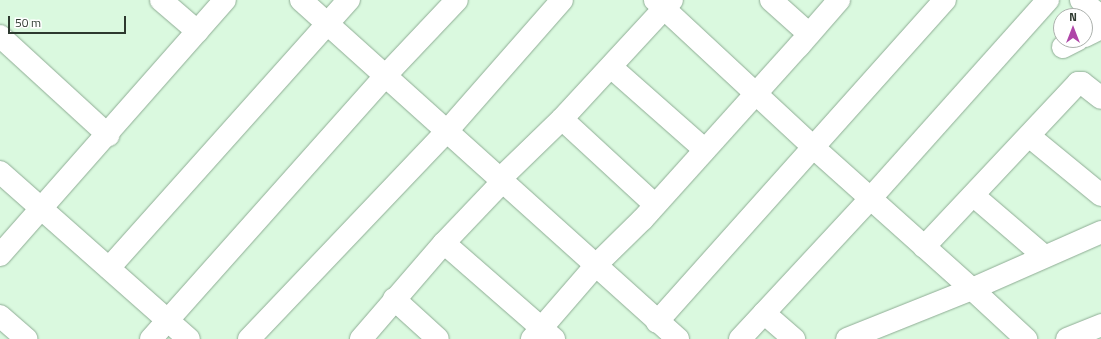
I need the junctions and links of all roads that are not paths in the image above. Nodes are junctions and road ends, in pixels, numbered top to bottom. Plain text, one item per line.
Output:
1 (161, 0) edge
2 (225, 0) edge
3 (301, 0) edge
4 (348, 0) edge
5 (457, 0) edge
6 (562, 0) edge
7 (771, 0) edge
8 (839, 0) edge
9 (945, 0) edge
10 (1048, 0) edge
11 (1081, 0) edge
12 (664, 3) edge
13 (1101, 17) edge
14 (326, 24) junction
15 (198, 31) junction
16 (809, 34) junction
17 (0, 36) edge
18 (611, 66) junction
19 (386, 75) junction
20 (755, 93) junction
21 (1101, 98) edge
22 (562, 119) junction
23 (447, 131) junction
24 (108, 135) junction
25 (1030, 136) junction
26 (813, 147) junction
27 (705, 150) junction
28 (0, 172) edge
29 (502, 180) junction
30 (1098, 186) edge
31 (974, 196) junction
32 (870, 199) junction
33 (654, 204) junction
34 (40, 210) junction
35 (1101, 232) edge
36 (444, 243) junction
37 (924, 247) junction
38 (0, 255) edge
39 (1044, 256) junction
40 (597, 264) junction
41 (109, 268) junction
42 (972, 289) junction
43 (394, 299) junction
44 (764, 313) junction
45 (0, 316) edge
46 (169, 320) junction
47 (657, 322) junction
48 (1101, 325) edge
49 (543, 335) edge
50 (26, 339) edge
51 (151, 339) edge
52 (189, 339) edge
53 (249, 339) edge
54 (361, 339) edge
55 (438, 339) edge
56 (678, 339) edge
57 (740, 339) edge
58 (794, 339) edge
59 (847, 339) edge
60 (1026, 339) edge
61 (1067, 339) edge

1 - 15 street
2 - 15 street
3 - 14 street
4 - 14 street
5 - 19 street
6 - 23 street
7 - 16 street
8 - 16 street
9 - 26 street
10 - 32 street
11 - 13 street
12 - 18 street
12 - 20 street
14 - 19 street
14 - 41 street
15 - 24 street
16 - 20 street
17 - 24 street
18 - 22 street
18 - 27 street
19 - 23 street
19 - 46 street
20 - 26 street
20 - 27 street
21 - 25 street
22 - 29 street
22 - 33 street
23 - 29 street
23 - 53 street
24 - 34 street
25 - 30 street
25 - 31 street
26 - 32 street
26 - 47 street
27 - 33 street
28 - 34 street
29 - 36 street
29 - 40 street
31 - 37 street
31 - 39 street
32 - 37 street
32 - 44 street
33 - 40 street
34 - 38 street
34 - 41 street
35 - 39 street
36 - 43 street
36 - 49 street
37 - 42 street
39 - 42 street
40 - 47 street
40 - 49 street
41 - 46 street
42 - 59 street
42 - 60 street
43 - 54 street
43 - 55 street
44 - 57 street
44 - 58 street
45 - 50 street
46 - 51 street
46 - 52 street
47 - 56 street
48 - 61 street

